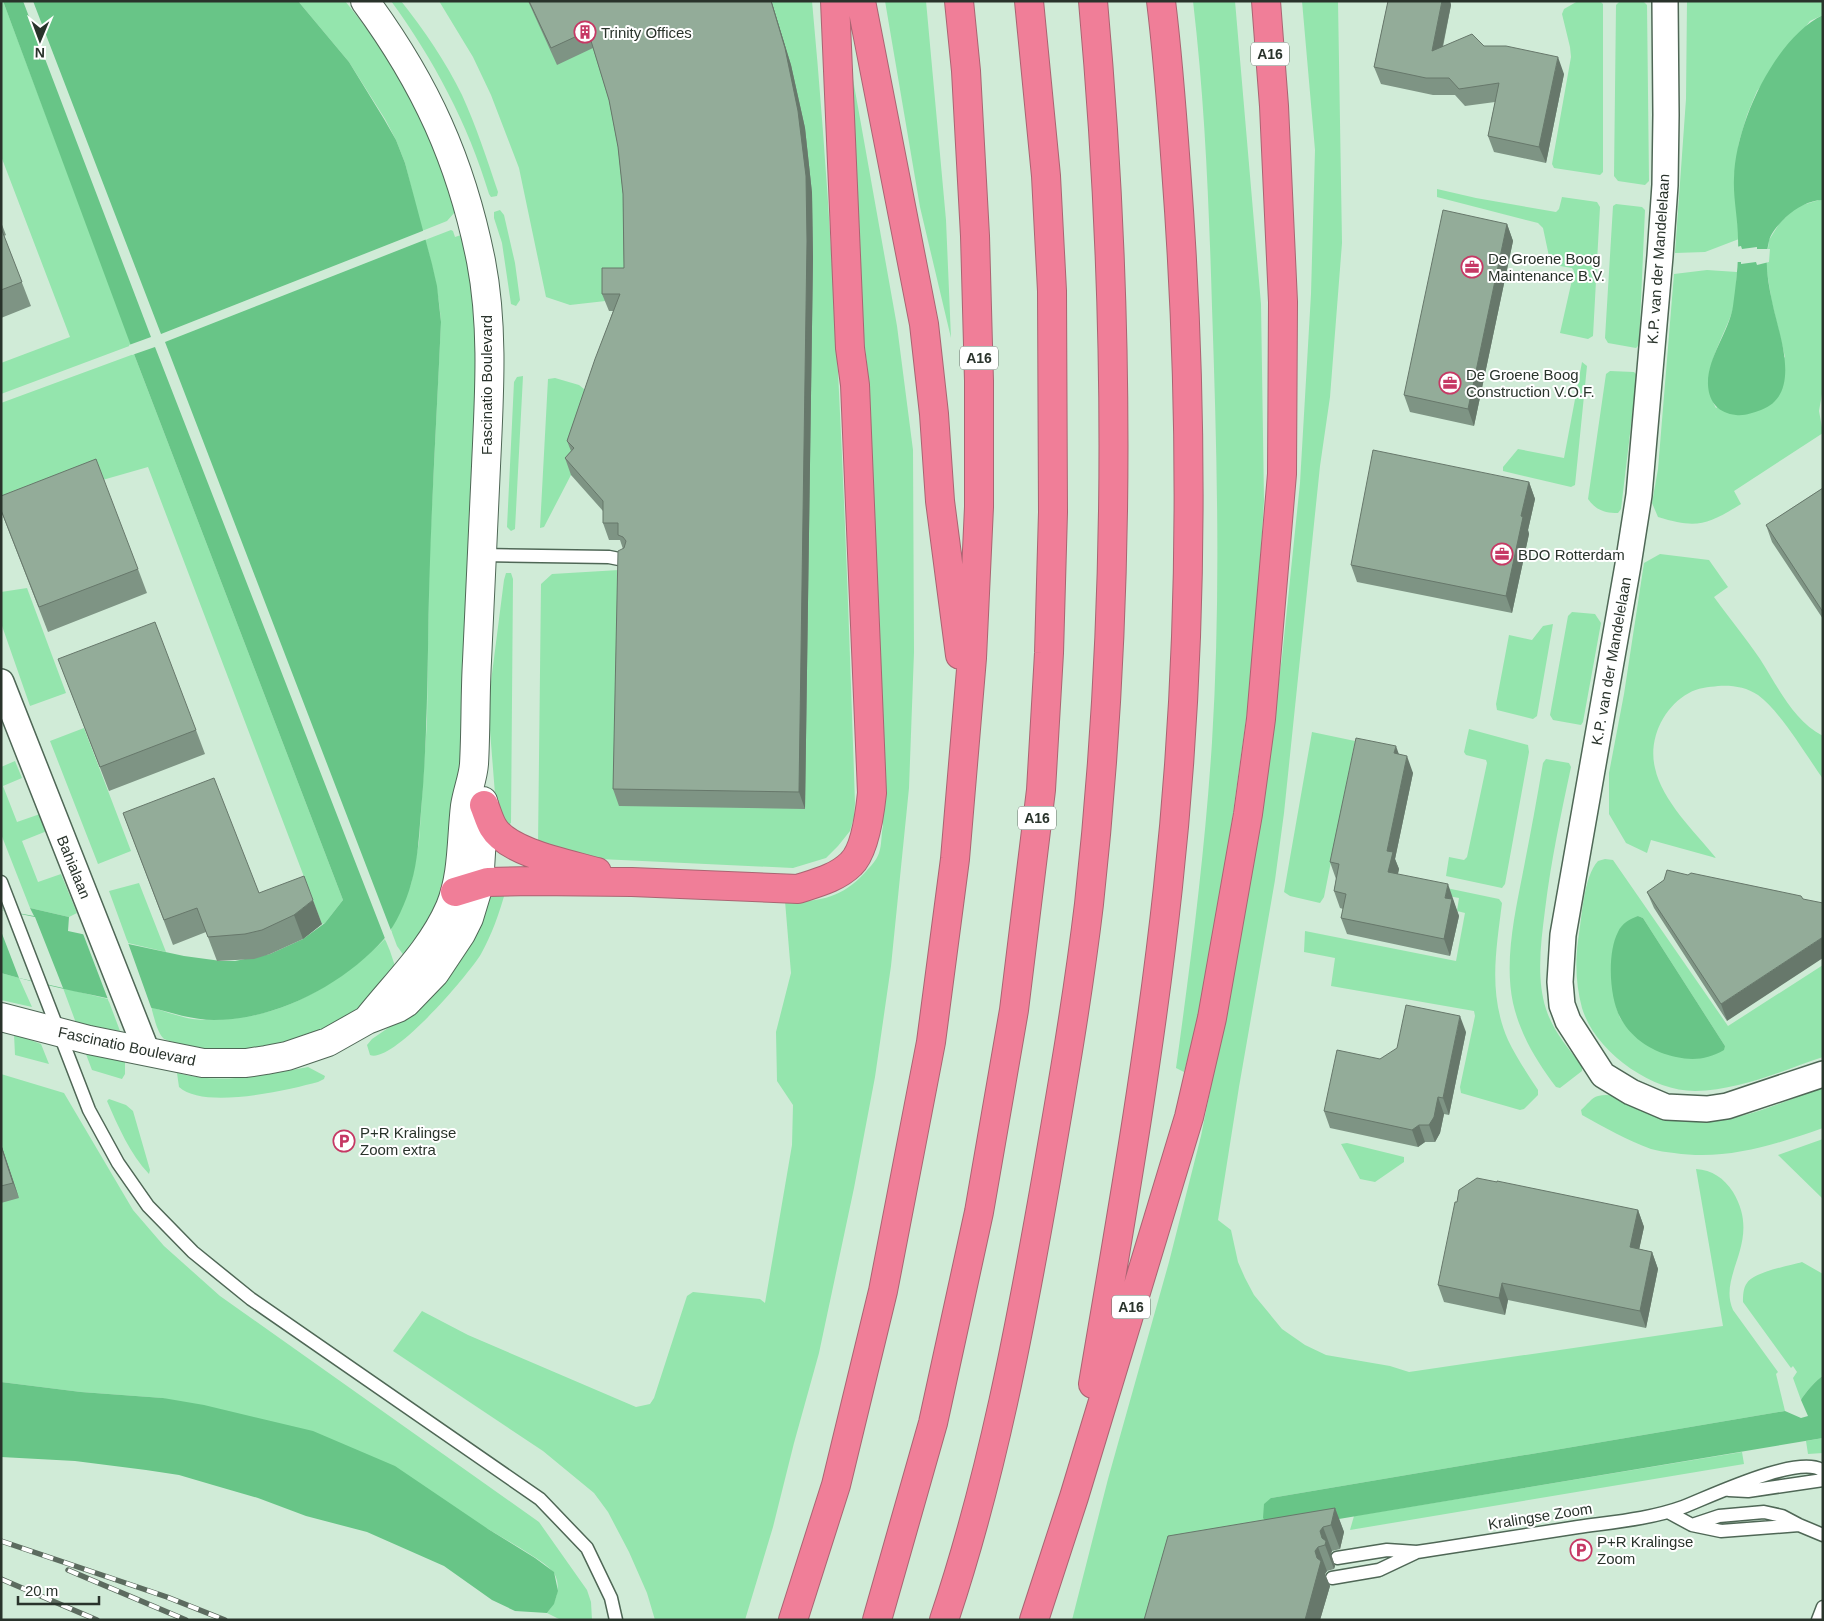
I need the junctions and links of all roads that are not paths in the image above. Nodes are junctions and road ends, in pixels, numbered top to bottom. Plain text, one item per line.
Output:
1 (365, 1) edge
2 (835, 1) edge
3 (862, 1) edge
4 (959, 1) edge
5 (1029, 1) edge
6 (1093, 1) edge
7 (1162, 1) edge
8 (1266, 1) edge
9 (1665, 1) edge
10 (482, 555) junction
11 (624, 560) edge
12 (1, 682) edge
13 (968, 716) junction
14 (474, 767) junction
15 (484, 805) junction
16 (1, 882) edge
17 (632, 882) junction
18 (467, 888) junction
19 (1, 1017) edge
20 (60, 1032) junction
21 (147, 1052) junction
22 (1823, 1074) edge
23 (1823, 1471) edge
24 (1823, 1480) edge
25 (1727, 1490) junction
26 (1074, 1496) junction
27 (1668, 1512) junction
28 (1823, 1535) edge
29 (1417, 1552) junction
30 (1337, 1558) dead end
31 (1332, 1578) dead end
32 (1823, 1607) edge
33 (616, 1620) edge
34 (793, 1620) edge
35 (877, 1620) edge
36 (944, 1620) edge
37 (1034, 1620) edge
38 (1818, 1620) edge

1 - 10 street, Fascinatio Boulevard
2 - 17 highway
3 - 13 highway, A16
4 - 13 highway, A16
5 - 35 highway, A16
6 - 36 highway
7 - 26 highway, A16
8 - 26 highway, A16
9 - 22 street, K.P. van der Mandelelaan
10 - 11 lane
10 - 14 street, Fascinatio Boulevard
12 - 21 street, Bahialaan
13 - 34 highway, A16
14 - 15 street, Fascinatio Boulevard
14 - 18 street, Fascinatio Boulevard
15 - 17 highway
15 - 18 street, Fascinatio Boulevard
16 - 20 lane
17 - 18 highway
18 - 21 street, Fascinatio Boulevard
19 - 20 street, Fascinatio Boulevard
20 - 21 street, Fascinatio Boulevard
20 - 33 lane
23 - 25 lane, Kralingse Zoom
24 - 25 lane, Kralingse Zoom
25 - 27 lane, Kralingse Zoom
26 - 37 highway, A16
27 - 28 lane
27 - 29 lane, Kralingse Zoom
29 - 30 lane
29 - 31 lane
32 - 38 lane

